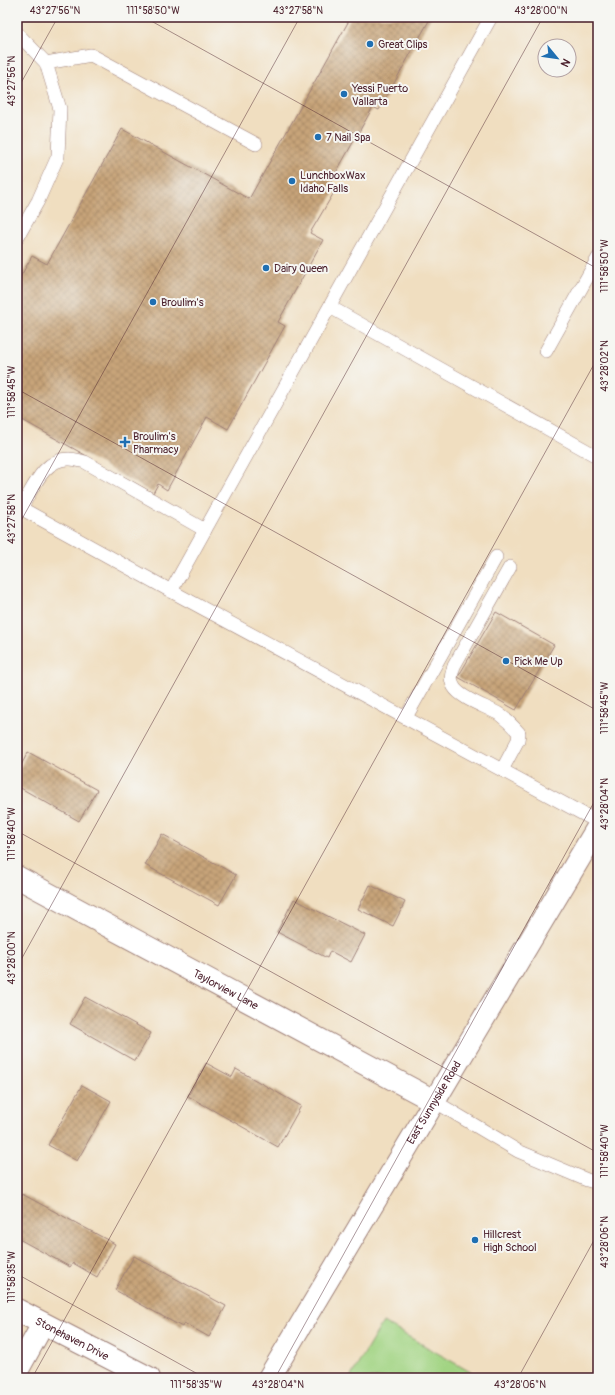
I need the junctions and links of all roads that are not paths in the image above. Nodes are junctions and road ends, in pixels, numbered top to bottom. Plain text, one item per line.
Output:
1 (492, 17) edge
2 (17, 33) edge
3 (46, 63) junction
4 (256, 144) dead end
5 (17, 238) edge
6 (598, 258) edge
7 (330, 307) junction
8 (546, 351) dead end
9 (598, 457) edge
10 (19, 507) edge
11 (205, 530) junction
12 (496, 557) dead end
13 (510, 567) dead end
14 (171, 591) junction
15 (406, 717) junction
16 (502, 770) junction
17 (598, 822) edge
18 (598, 827) edge
19 (17, 877) edge
20 (434, 1101) junction
21 (598, 1183) edge
22 (17, 1310) edge
23 (43, 1324) junction
24 (17, 1371) edge
25 (149, 1378) edge
26 (269, 1378) edge

1 - 7 lane
2 - 3 lane
3 - 4 lane
3 - 5 lane
6 - 8 lane
7 - 9 lane
7 - 11 lane
10 - 11 lane
10 - 14 lane
11 - 14 lane
12 - 15 lane
13 - 16 lane
14 - 15 lane
15 - 16 lane
16 - 17 lane
18 - 20 street, East Sunnyside Road
19 - 20 street, Taylorview Lane
20 - 21 lane
20 - 26 street, East Sunnyside Road
22 - 23 street, Stonehaven Drive
23 - 24 street
23 - 25 street, Stonehaven Drive

